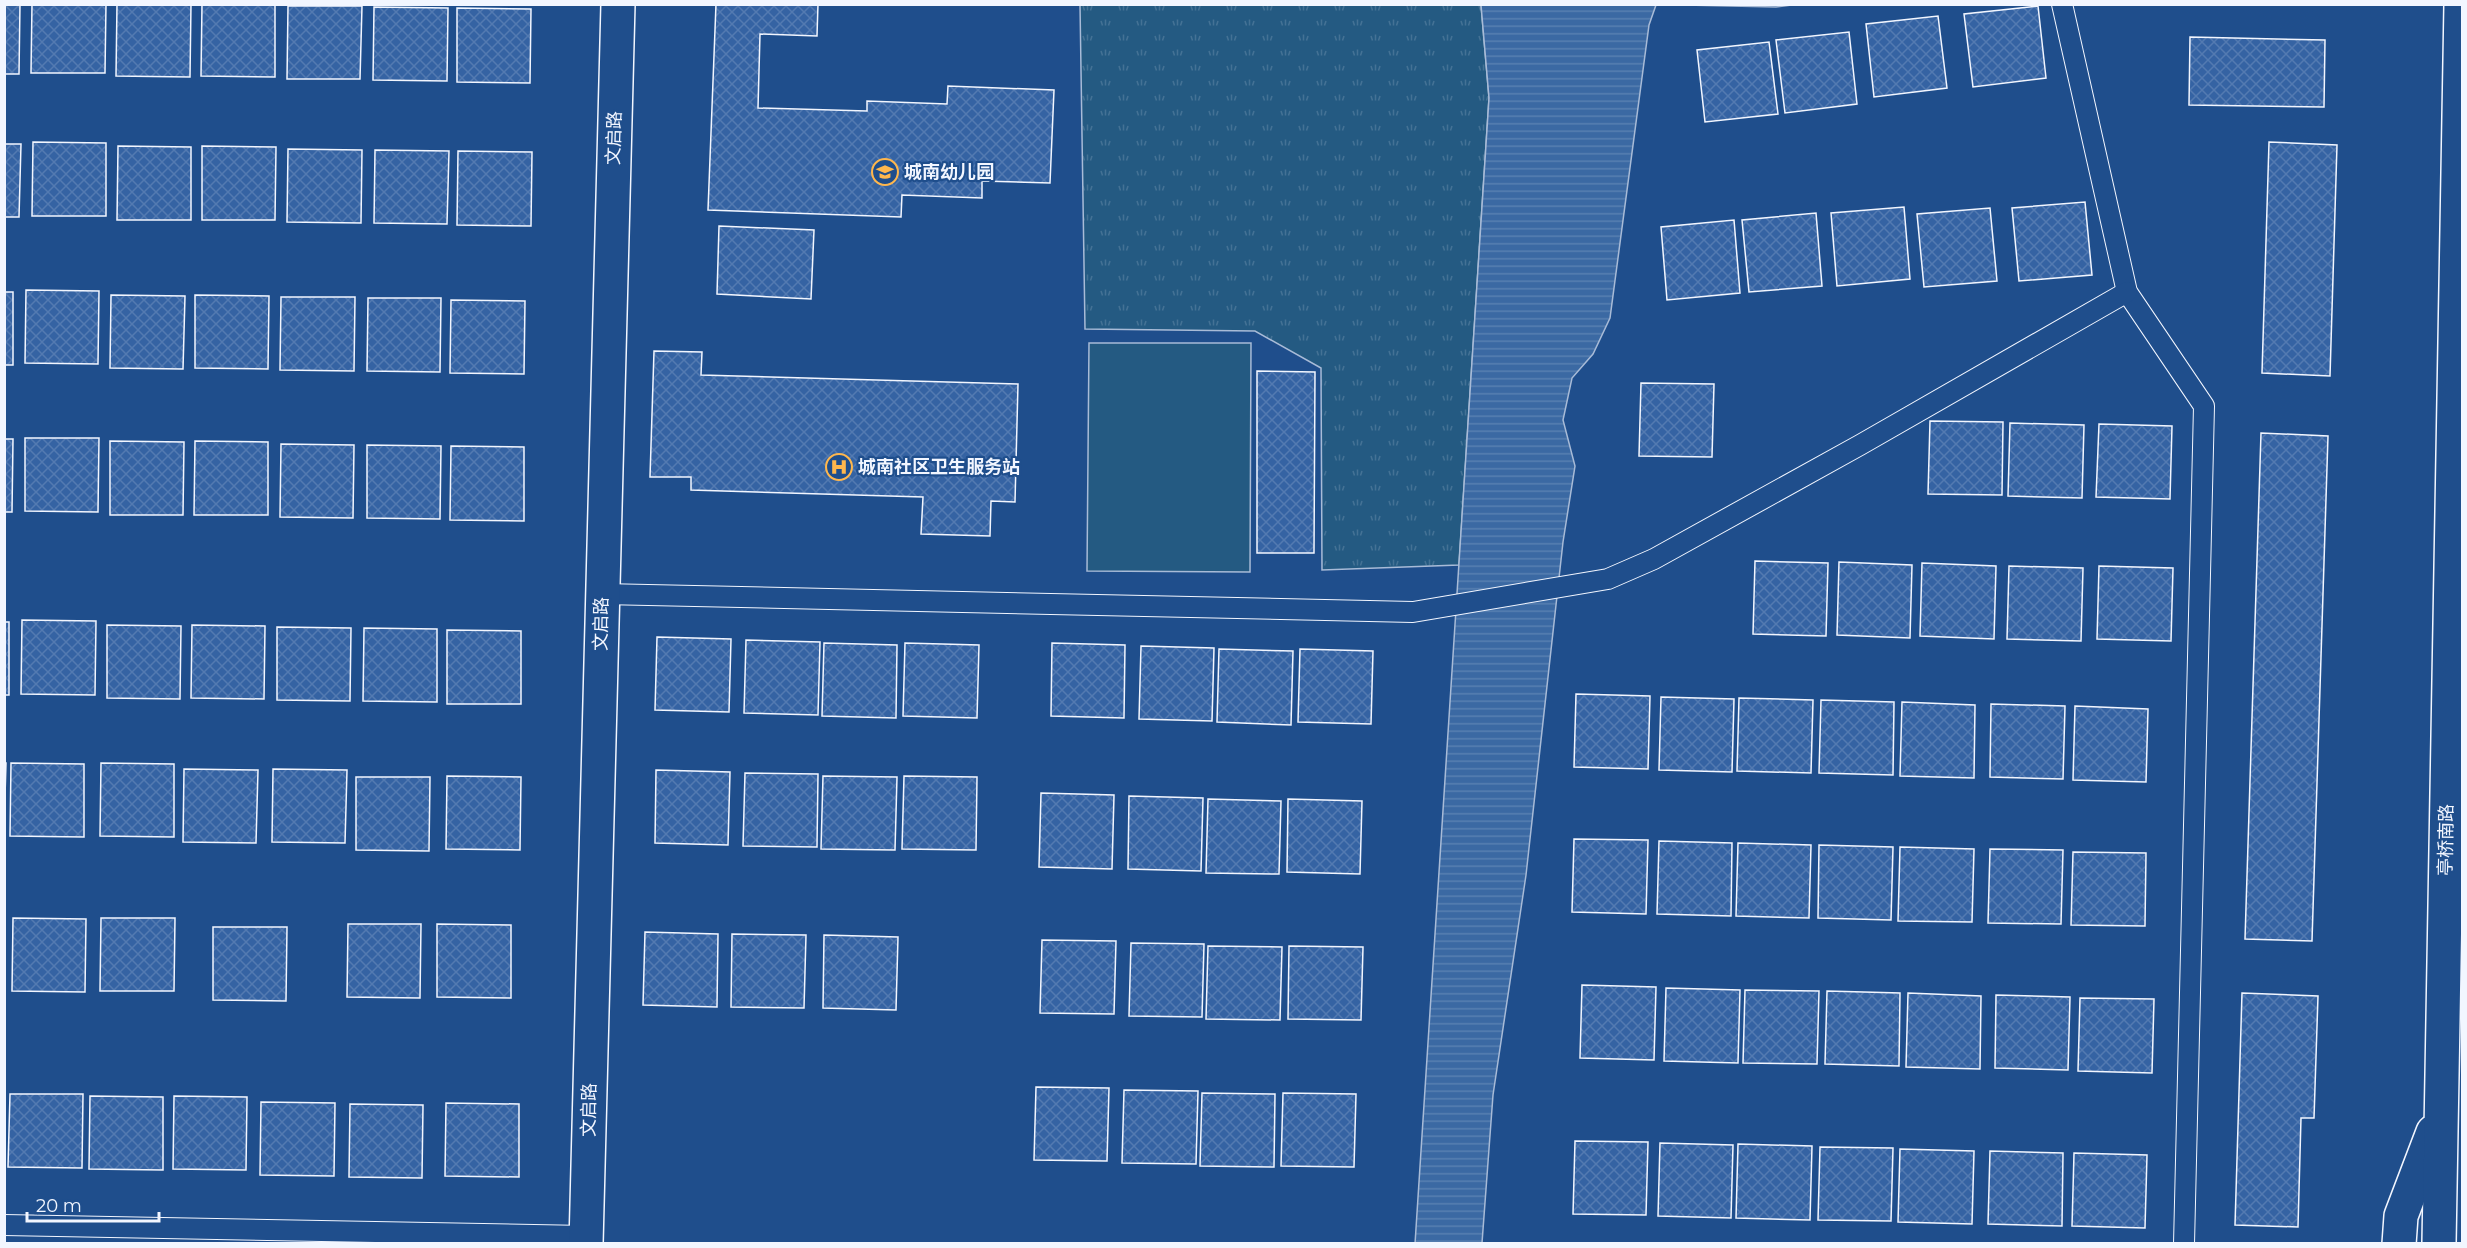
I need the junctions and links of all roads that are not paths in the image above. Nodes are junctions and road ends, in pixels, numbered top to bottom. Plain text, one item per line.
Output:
1 (618, 4) edge
2 (2062, 4) edge
3 (2461, 4) edge
4 (2127, 292) junction
5 (602, 594) junction
6 (2441, 1111) junction
7 (4, 1225) edge
8 (586, 1240) edge
9 (2184, 1244) edge
10 (2398, 1244) edge
11 (2439, 1244) edge

1 - 5 street, 文启路
2 - 4 lane
3 - 6 street, 亭桥南路
4 - 5 lane
4 - 9 lane
5 - 8 street, 文启路
6 - 10 street
6 - 11 street, 亭桥南路
7 - 8 lane

